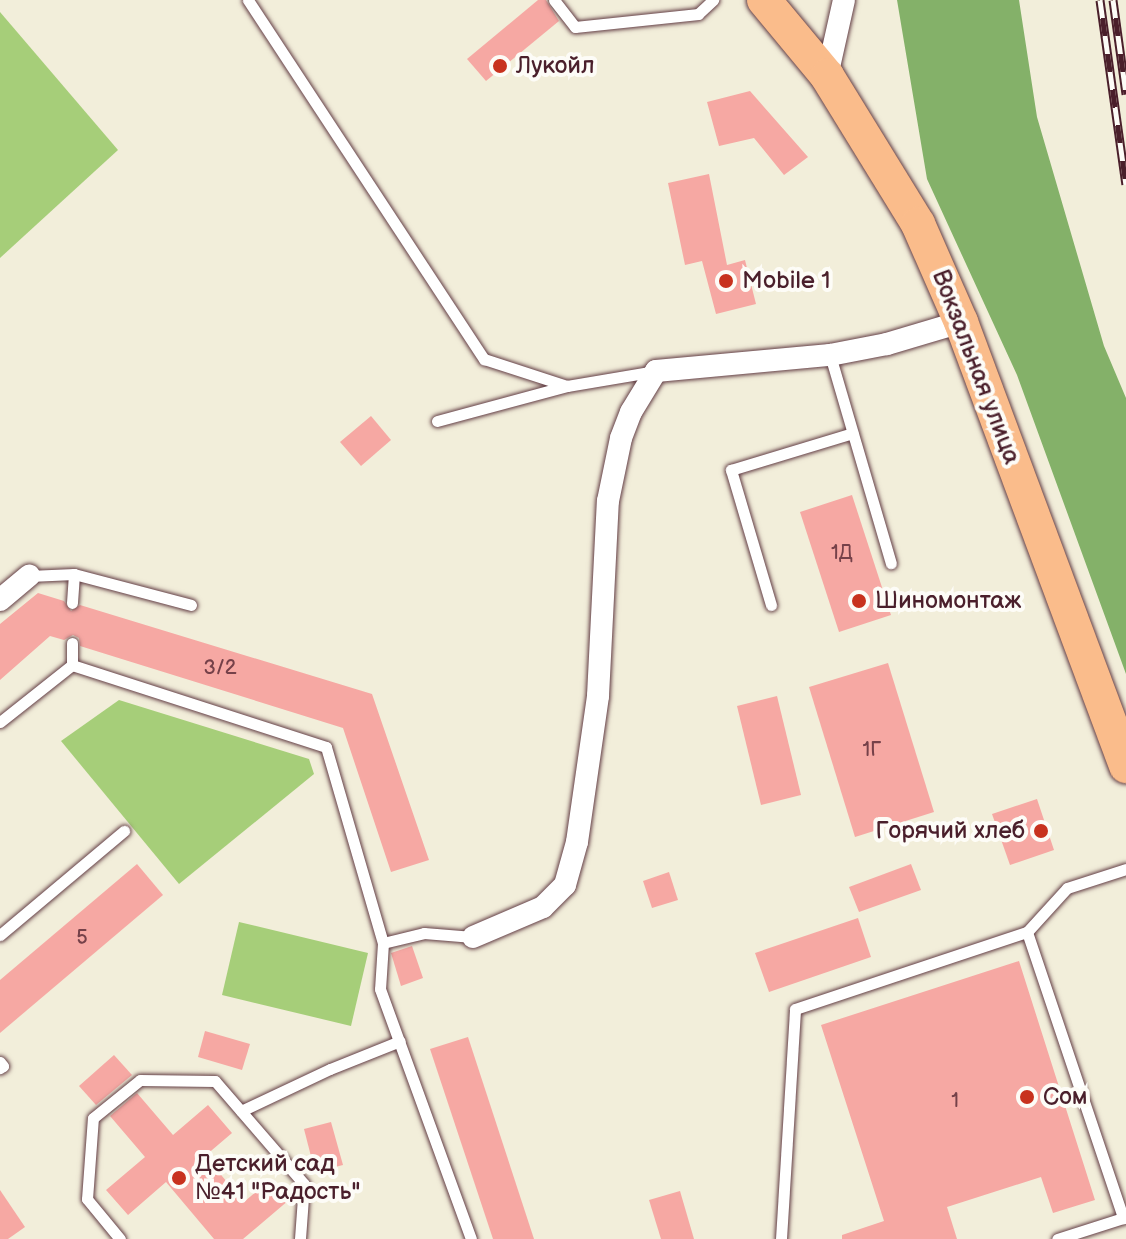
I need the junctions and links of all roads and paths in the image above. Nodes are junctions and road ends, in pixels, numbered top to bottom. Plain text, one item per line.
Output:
1 (248, 0) edge
2 (554, 0) edge
3 (713, 0) edge
4 (764, 0) edge
5 (844, 0) edge
6 (827, 76) junction
7 (961, 322) junction
8 (830, 355) junction
9 (656, 371) junction
10 (567, 386) junction
11 (437, 421) dead end
12 (853, 433) junction
13 (891, 563) dead end
14 (74, 574) junction
15 (29, 576) joint
16 (0, 600) edge
17 (72, 603) dead end
18 (191, 605) dead end
19 (771, 605) dead end
20 (72, 643) dead end
21 (72, 665) junction
22 (0, 722) edge
23 (1126, 766) edge
24 (124, 831) dead end
25 (1126, 869) edge
26 (1027, 932) junction
27 (0, 935) edge
28 (473, 937) joint
29 (383, 943) junction
30 (400, 1041) junction
31 (0, 1062) edge
32 (0, 1068) edge
33 (241, 1111) junction
34 (120, 1239) edge
35 (300, 1239) edge
36 (471, 1239) edge
37 (781, 1239) edge
38 (1057, 1239) edge

1 - 10 lane
2 - 3 lane
4 - 6 main road, Вокзальная улица
5 - 6 street
6 - 7 main road, Вокзальная улица
7 - 8 street
7 - 23 main road, Вокзальная улица
8 - 9 street
8 - 12 lane
9 - 10 lane
9 - 28 street
10 - 11 lane
12 - 13 lane
12 - 19 lane
14 - 15 lane
14 - 17 lane
14 - 18 lane
15 - 16 street
20 - 21 lane
21 - 22 lane
21 - 29 lane
24 - 27 lane
25 - 26 lane
26 - 37 lane
26 - 38 lane
28 - 29 lane
29 - 30 lane
30 - 33 lane
30 - 36 lane
31 - 32 lane
33 - 34 lane
33 - 35 lane

